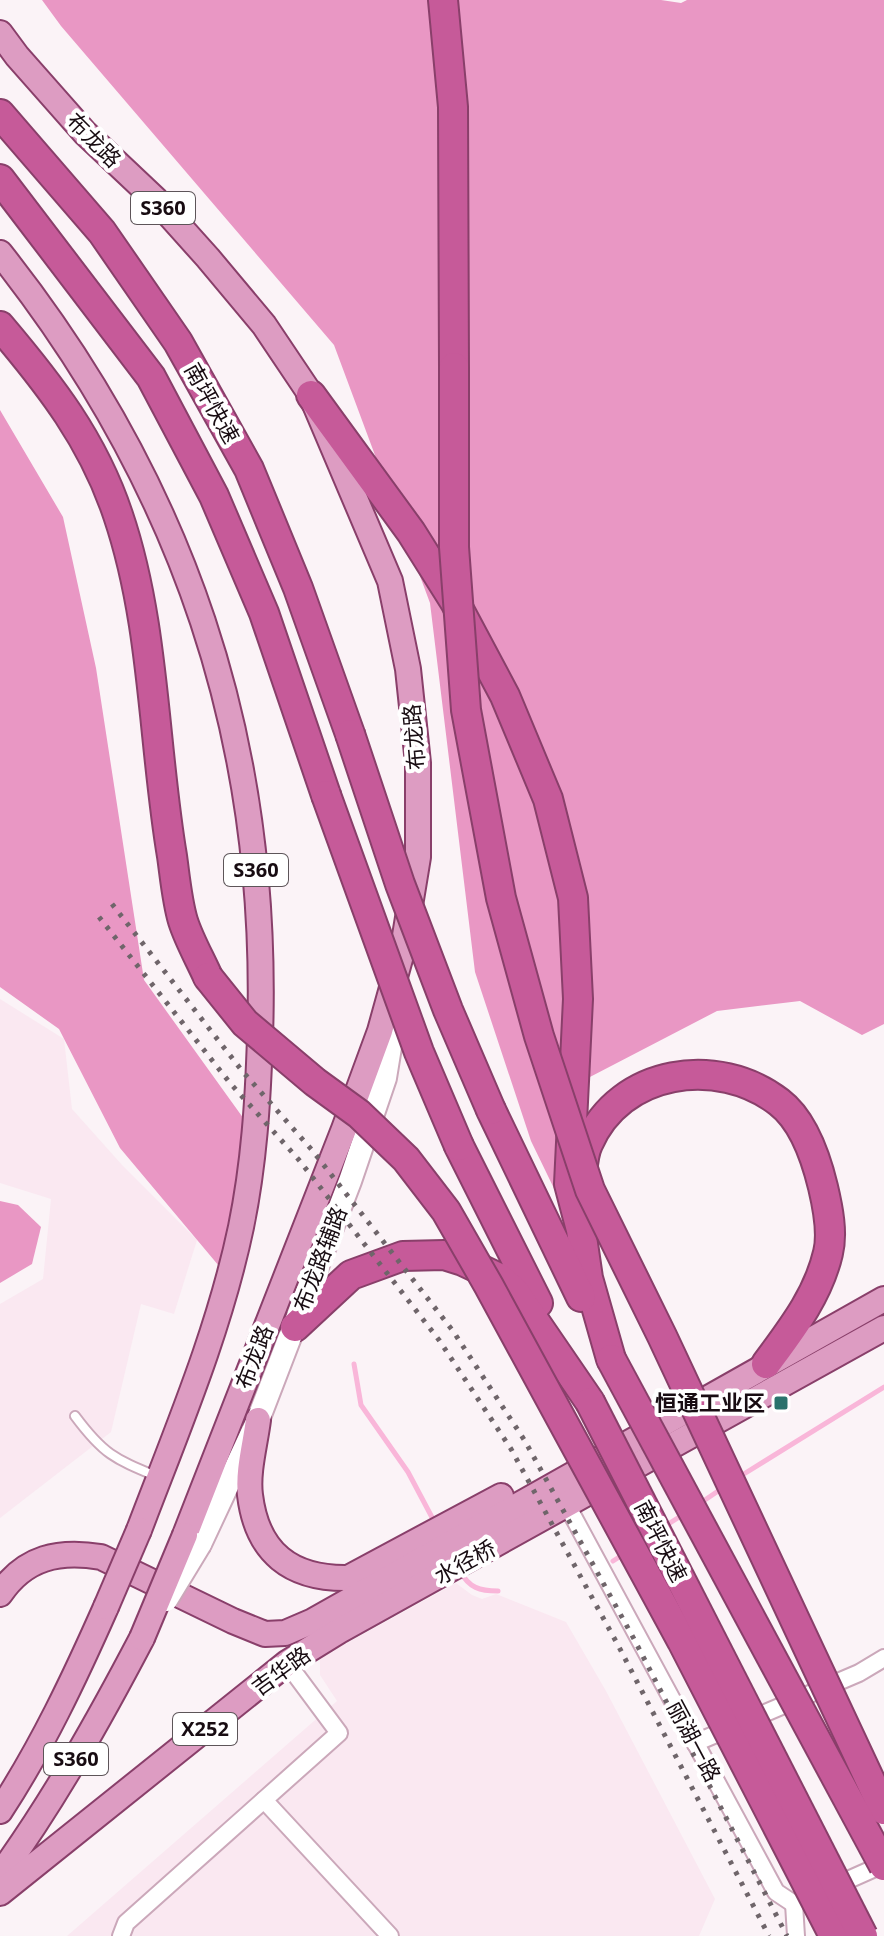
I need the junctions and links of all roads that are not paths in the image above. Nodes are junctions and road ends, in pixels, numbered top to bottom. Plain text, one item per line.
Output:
1 (443, 0) edge
2 (0, 33) edge
3 (0, 114) edge
4 (0, 179) edge
5 (0, 253) edge
6 (0, 326) edge
7 (311, 395) junction
8 (403, 948) junction
9 (581, 1230) junction
10 (884, 1299) edge
11 (295, 1327) junction
12 (884, 1328) edge
13 (611, 1359) junction
14 (766, 1364) junction
15 (590, 1402) junction
16 (75, 1416) dead end
17 (258, 1420) junction
18 (159, 1477) junction
19 (555, 1483) junction
20 (568, 1505) junction
21 (497, 1520) junction
22 (193, 1540) junction
23 (414, 1565) junction
24 (0, 1594) edge
25 (233, 1621) junction
26 (884, 1658) edge
27 (287, 1663) junction
28 (695, 1743) junction
29 (264, 1800) junction
30 (884, 1810) edge
31 (0, 1811) edge
32 (884, 1865) edge
33 (0, 1875) edge
34 (0, 1893) edge
35 (794, 1904) junction
36 (121, 1936) edge
37 (390, 1936) edge
38 (796, 1936) edge
39 (834, 1936) edge
40 (863, 1936) edge

1 - 30 highway, bridge
2 - 7 main road, 布龙路 / S360
3 - 13 highway, 南坪快速, bridge
4 - 15 highway, 南坪快速, bridge
5 - 18 main road, 布龙路 / S360
6 - 39 highway, bridge
7 - 8 main road, 布龙路 / S360
7 - 9 highway
8 - 11 main road, 布龙路辅路
8 - 22 main road, 布龙路 / S360
9 - 13 highway
9 - 14 highway
10 - 14 main road, X252
11 - 15 highway
11 - 17 main road, 布龙路辅路
12 - 20 main road, X252
13 - 32 highway, 南坪快速, bridge
14 - 19 main road, X252
15 - 40 highway, 南坪快速, bridge
16 - 18 lane
17 - 22 main road, 布龙路辅路
17 - 23 main road
18 - 31 main road, 布龙路 / S360, bridge
19 - 20 street, 丽湖一路
19 - 21 main road, X252
20 - 21 main road, X252
20 - 28 street, 丽湖一路
21 - 23 main road
21 - 23 main road, 水径桥 / X252
22 - 33 main road, S360, bridge
23 - 25 main road, 吉华路 / X252
23 - 27 main road, 吉华路 / X252
24 - 25 main road, 吉华路 / X252
25 - 27 main road
26 - 28 street
27 - 29 street
27 - 34 main road, 吉华路 / X252
28 - 35 street, 丽湖一路
29 - 36 street
29 - 37 street
32 - 35 street
35 - 38 street

